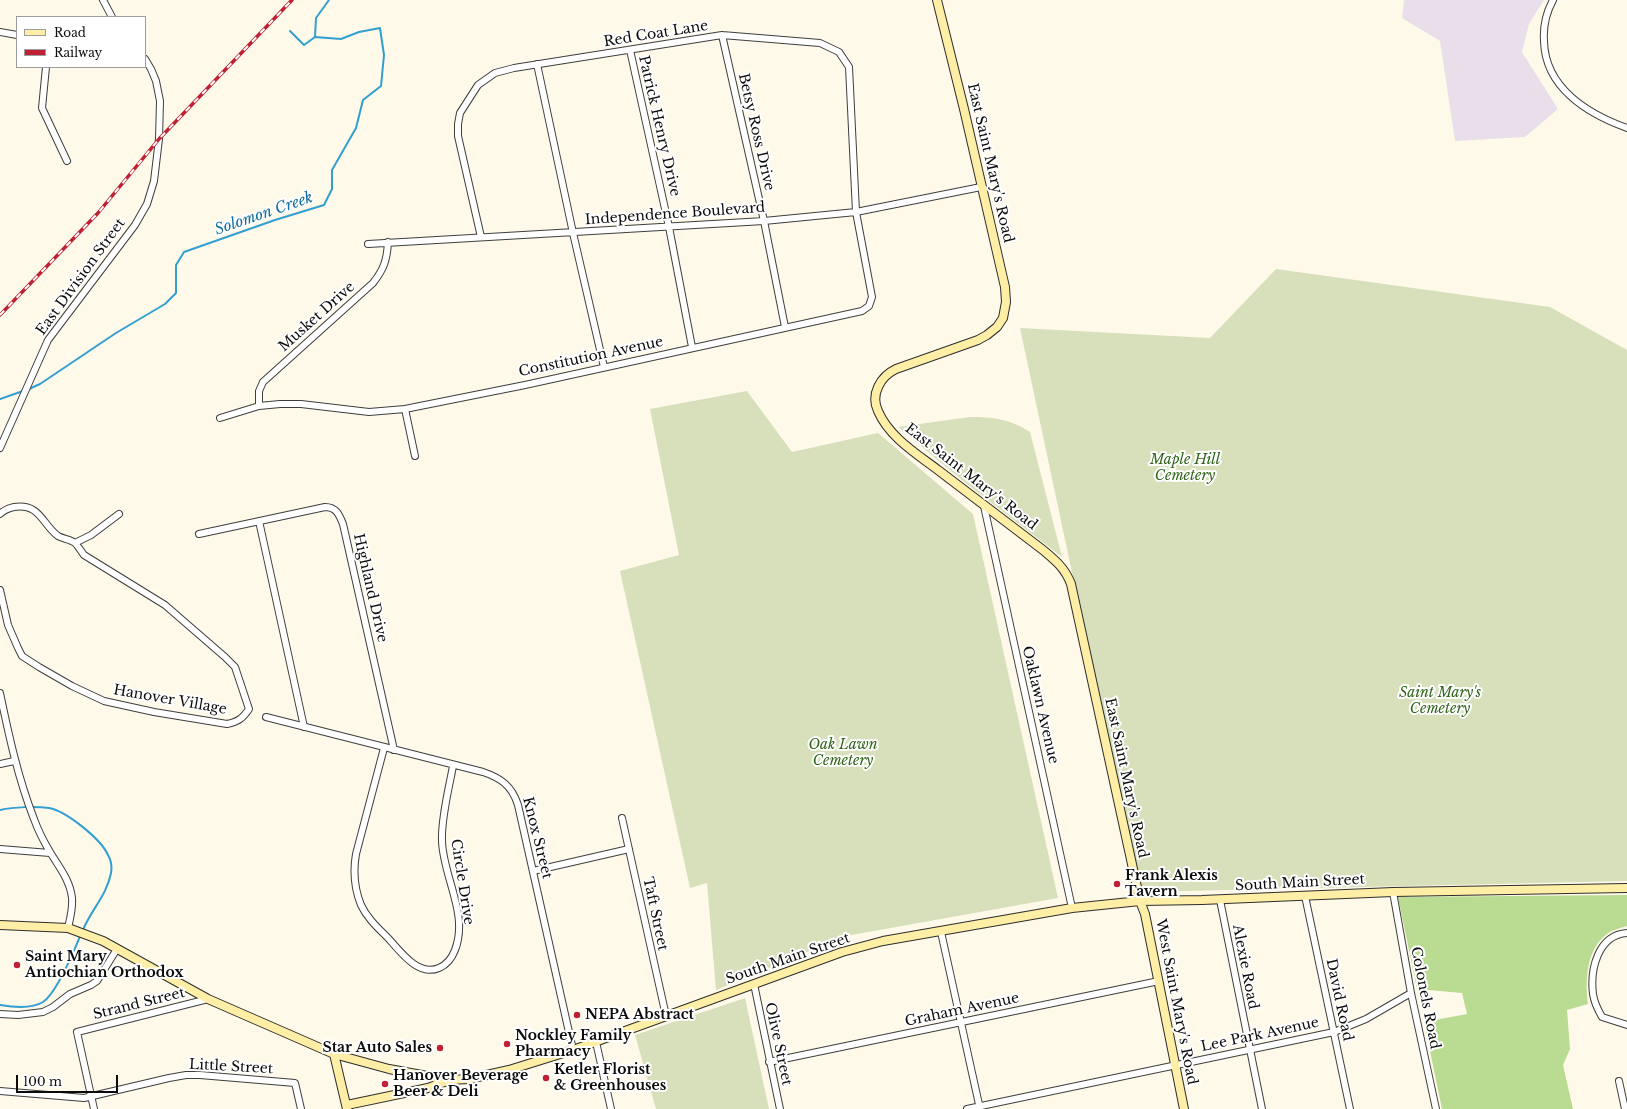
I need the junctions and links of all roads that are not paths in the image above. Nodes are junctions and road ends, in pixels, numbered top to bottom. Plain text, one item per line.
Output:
1 (103, 0) edge
2 (937, 0) edge
3 (1554, 0) edge
4 (111, 16) edge
5 (0, 32) edge
6 (16, 35) edge
7 (722, 35) junction
8 (630, 50) junction
9 (146, 61) edge
10 (537, 64) junction
11 (46, 68) edge
12 (1627, 128) edge
13 (67, 161) dead end
14 (981, 187) junction
15 (856, 212) junction
16 (764, 221) junction
17 (669, 227) junction
18 (573, 232) junction
19 (481, 238) junction
20 (388, 242) junction
21 (368, 244) dead end
22 (785, 327) junction
23 (692, 347) junction
24 (604, 367) junction
25 (259, 406) junction
26 (405, 409) junction
27 (220, 418) dead end
28 (0, 448) edge
29 (415, 456) dead end
30 (984, 506) junction
31 (0, 514) edge
32 (119, 514) dead end
33 (259, 521) junction
34 (199, 534) dead end
35 (74, 543) junction
36 (0, 590) edge
37 (2, 607) edge
38 (0, 693) edge
39 (266, 717) dead end
40 (304, 726) junction
41 (384, 748) junction
42 (394, 750) junction
43 (14, 761) junction
44 (0, 764) edge
45 (453, 766) junction
46 (622, 818) dead end
47 (0, 849) edge
48 (629, 849) junction
49 (50, 853) junction
50 (533, 871) junction
51 (1627, 888) edge
52 (1393, 892) junction
53 (1305, 896) junction
54 (1220, 900) junction
55 (1140, 902) junction
56 (1072, 908) junction
57 (0, 925) edge
58 (68, 928) junction
59 (941, 932) junction
60 (1627, 932) edge
61 (117, 949) junction
62 (1159, 981) junction
63 (754, 984) junction
64 (1410, 993) junction
65 (208, 999) junction
66 (0, 1014) edge
67 (666, 1016) junction
68 (961, 1023) junction
69 (1627, 1025) edge
70 (1334, 1032) junction
71 (596, 1042) junction
72 (573, 1050) junction
73 (1249, 1050) junction
74 (334, 1054) junction
75 (769, 1062) junction
76 (1175, 1065) junction
77 (449, 1080) junction
78 (1619, 1081) dead end
79 (0, 1091) edge
80 (92, 1096) junction
81 (347, 1107) edge
82 (980, 1108) edge
83 (94, 1109) edge
84 (301, 1109) edge
85 (611, 1109) edge
86 (780, 1109) edge
87 (967, 1109) edge
88 (1184, 1109) edge
89 (1262, 1109) edge
90 (1350, 1109) edge
91 (1436, 1109) edge
92 (1625, 1109) edge

1 - 4 street
2 - 14 main road, East Saint Mary's Road
3 - 12 street
5 - 6 street
7 - 8 street, Red Coat Lane
7 - 15 street, Red Coat Lane
7 - 16 street, Betsy Ross Drive
8 - 10 street, Red Coat Lane
8 - 17 street, Patrick Henry Drive
9 - 28 street, East Division Street
10 - 18 street
10 - 19 street, Red Coat Lane
11 - 13 street
14 - 15 street, Independence Boulevard
14 - 30 main road, East Saint Mary's Road
15 - 16 street, Independence Boulevard
15 - 22 street, Constitution Avenue
16 - 17 street, Independence Boulevard
16 - 22 street, Betsy Ross Drive
17 - 18 street, Independence Boulevard
17 - 23 street, Patrick Henry Drive
18 - 19 street, Independence Boulevard
18 - 24 street
19 - 20 street, Independence Boulevard
20 - 21 street, Independence Boulevard
20 - 25 street, Musket Drive
22 - 23 street, Constitution Avenue
23 - 24 street, Constitution Avenue
24 - 26 street, Constitution Avenue
25 - 26 street, Constitution Avenue
25 - 27 street, Constitution Avenue
26 - 29 street
30 - 55 main road, East Saint Mary's Road
30 - 56 street, Oaklawn Avenue
31 - 35 street, Hanover Village
32 - 35 street
33 - 34 street, Highland Drive
33 - 40 street
33 - 42 street, Highland Drive
35 - 37 street, Hanover Village
36 - 37 street, Hanover Village
38 - 43 street
39 - 40 street, Knox Street
40 - 41 street, Knox Street
41 - 42 street, Knox Street
41 - 45 street, Circle Drive
42 - 45 street, Knox Street
43 - 44 street
43 - 49 street
45 - 50 street, Knox Street
46 - 48 street, Taft Street
47 - 49 street
48 - 50 street
48 - 67 street, Taft Street
49 - 58 street
50 - 72 street, Knox Street
51 - 52 main road, South Main Street
52 - 53 main road, South Main Street
52 - 64 street, Colonels Road
53 - 54 main road, South Main Street
53 - 70 street, David Road
54 - 55 main road, South Main Street
54 - 73 street, Alexie Road
55 - 56 main road, South Main Street
55 - 62 main road, West Saint Mary's Road
56 - 59 main road, South Main Street
57 - 58 main road, South Main Street
58 - 61 main road, South Main Street
59 - 63 main road, South Main Street
59 - 68 street
60 - 69 street
61 - 65 main road, South Main Street
61 - 66 street
62 - 68 street, Graham Avenue
62 - 76 main road, West Saint Mary's Road
63 - 67 main road, South Main Street
63 - 75 street, Olive Street
64 - 70 street, Lee Park Avenue
64 - 91 street, Colonels Road
65 - 74 main road, South Main Street
65 - 80 street, Strand Street
67 - 71 main road, South Main Street
68 - 75 street, Graham Avenue
68 - 82 street
70 - 73 street, Lee Park Avenue
70 - 90 street, David Road
71 - 72 main road, South Main Street
71 - 85 street
72 - 77 main road, South Main Street
73 - 76 street, Lee Park Avenue
73 - 89 street, Alexie Road
74 - 77 main road, South Main Street
74 - 81 main road
75 - 86 street, Olive Street
76 - 82 street, Lee Park Avenue
76 - 88 main road, West Saint Mary's Road
77 - 81 main road
78 - 92 street
79 - 80 street
80 - 83 street
80 - 84 street, Little Street
82 - 87 street, Lee Park Avenue

